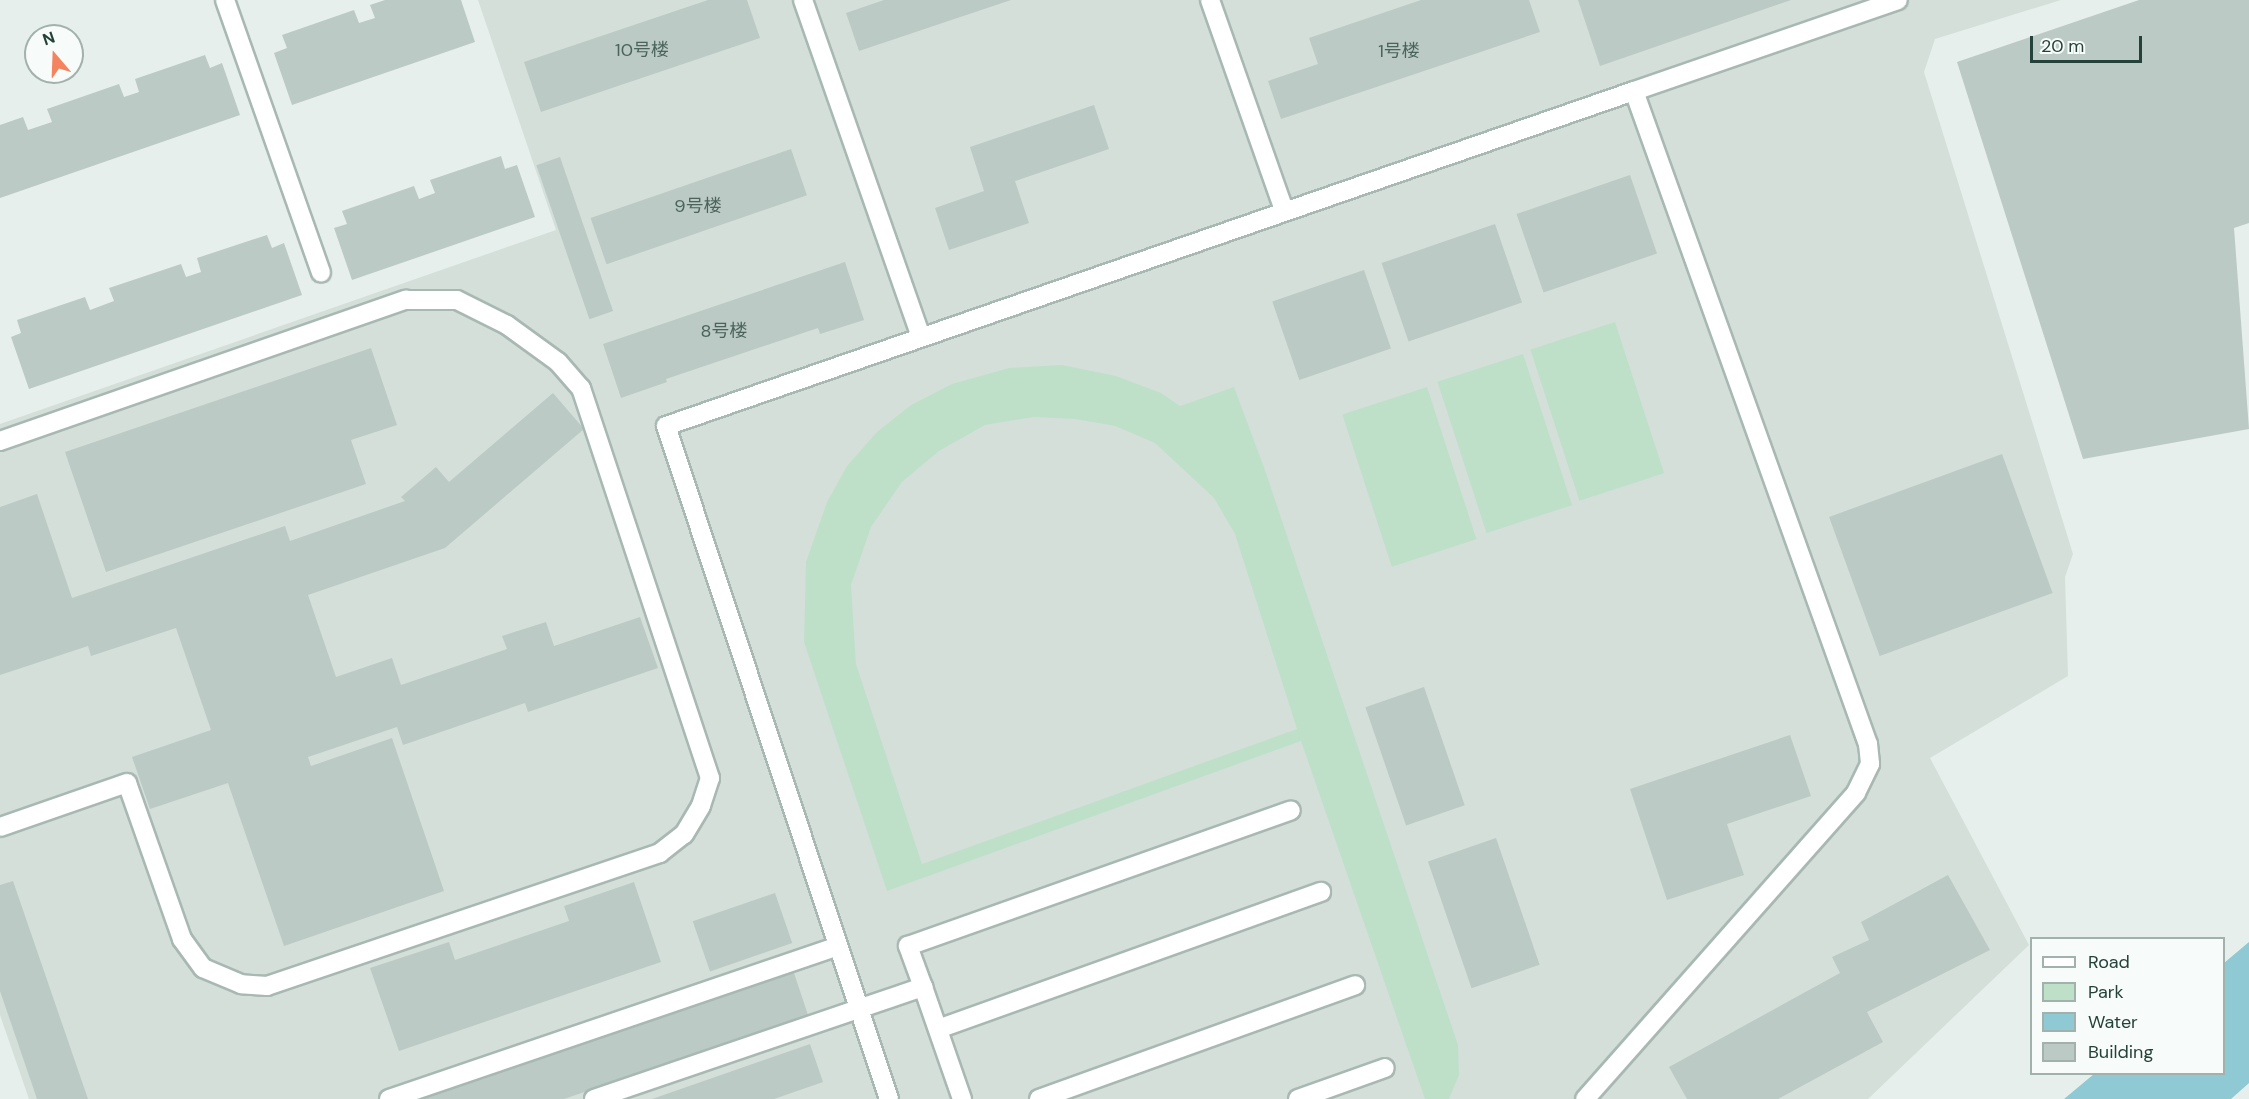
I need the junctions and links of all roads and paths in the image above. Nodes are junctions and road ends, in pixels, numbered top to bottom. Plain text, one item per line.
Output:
1 (225, 0) edge
2 (803, 0) edge
3 (1210, 0) edge
4 (1898, 0) edge
5 (1634, 91) junction
6 (1284, 210) junction
7 (321, 273) dead end
8 (921, 337) junction
9 (0, 441) edge
10 (1291, 810) dead end
11 (0, 827) edge
12 (1320, 892) dead end
13 (838, 946) junction
14 (1355, 985) dead end
15 (923, 987) junction
16 (859, 1008) junction
17 (938, 1029) junction
18 (1385, 1068) dead end
19 (389, 1099) edge
20 (594, 1099) edge
21 (889, 1099) edge
22 (962, 1099) edge
23 (1039, 1099) edge
24 (1298, 1099) edge
25 (1585, 1099) edge

1 - 7 lane
2 - 8 lane
3 - 6 lane
4 - 5 lane
5 - 6 lane
5 - 25 lane
6 - 8 lane
8 - 13 lane
9 - 11 lane
10 - 15 lane
12 - 17 lane
13 - 16 lane
13 - 19 lane
14 - 23 lane
15 - 16 lane
15 - 17 lane
16 - 20 lane
16 - 21 lane
17 - 22 lane
18 - 24 lane

